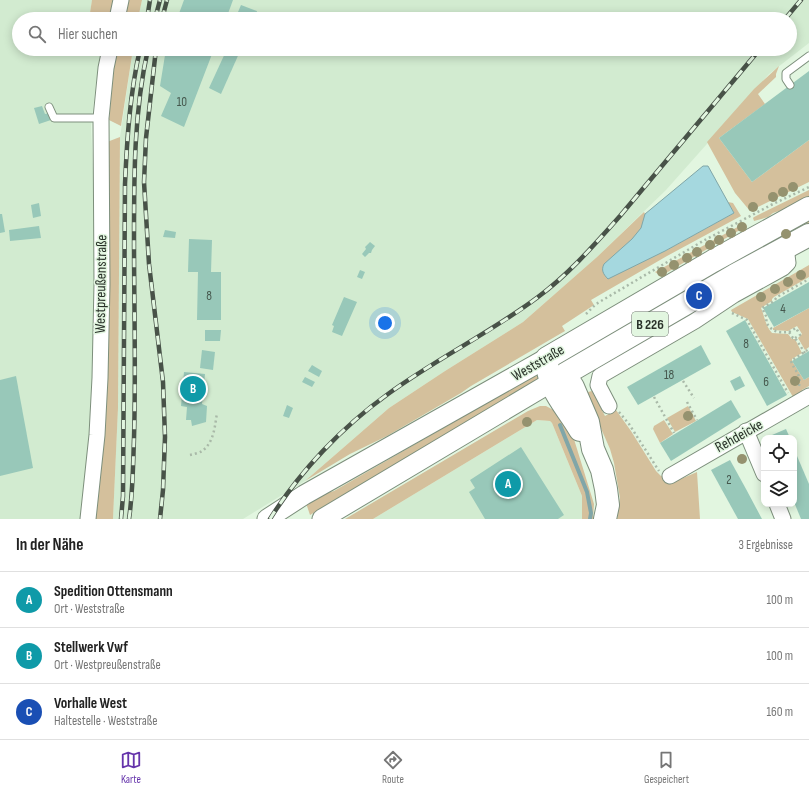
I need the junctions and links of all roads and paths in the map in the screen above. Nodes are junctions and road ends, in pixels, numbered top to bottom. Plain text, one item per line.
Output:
1 (121, 0) edge
2 (118, 12) edge
3 (109, 56) edge
4 (809, 56) edge
5 (790, 85) dead end
6 (49, 107) dead end
7 (101, 118) junction
8 (809, 187) edge
9 (809, 208) edge
10 (809, 235) edge
11 (786, 247) junction
12 (809, 279) edge
13 (613, 294) junction
14 (616, 299) dead end
15 (728, 308) dead end
16 (581, 319) dead end
17 (789, 332) junction
18 (795, 338) junction
19 (620, 341) junction
20 (809, 349) edge
21 (644, 350) junction
22 (804, 353) junction
23 (547, 358) junction
24 (558, 378) junction
25 (683, 381) dead end
26 (801, 381) dead end
27 (809, 396) edge
28 (654, 397) dead end
29 (694, 398) dead end
30 (687, 402) dead end
31 (794, 405) junction
32 (609, 406) joint
33 (217, 413) dead end
34 (697, 420) dead end
35 (746, 431) junction
36 (674, 433) dead end
37 (190, 455) dead end
38 (763, 471) edge
39 (670, 476) joint
40 (778, 507) edge
41 (88, 519) edge
42 (267, 519) edge
43 (322, 519) edge
44 (606, 519) edge
45 (783, 519) edge

1 - 2 street
3 - 7 street, Westpreußenstraße
4 - 5 lane
6 - 7 lane
7 - 41 street, Westpreußenstraße
8 - 13 path
9 - 23 main road, Weststraße / B 226
10 - 11 main road, Weststraße / B 226
11 - 19 main road, Weststraße / B 226
11 - 21 street
12 - 17 path
13 - 14 path
13 - 16 path
15 - 31 path
17 - 18 path
17 - 18 path
18 - 22 path
19 - 21 street
19 - 24 main road, Weststraße / B 226
20 - 22 path
21 - 32 street
22 - 26 path
23 - 24 main road
23 - 42 street, Weststraße
24 - 43 street, Weststraße
24 - 44 main road
25 - 29 path
27 - 31 street, Rehdeicke
28 - 36 path
30 - 34 path
31 - 35 street, Rehdeicke
32 - 39 path
33 - 37 path
35 - 38 street
35 - 39 street, Rehdeicke
40 - 45 street

